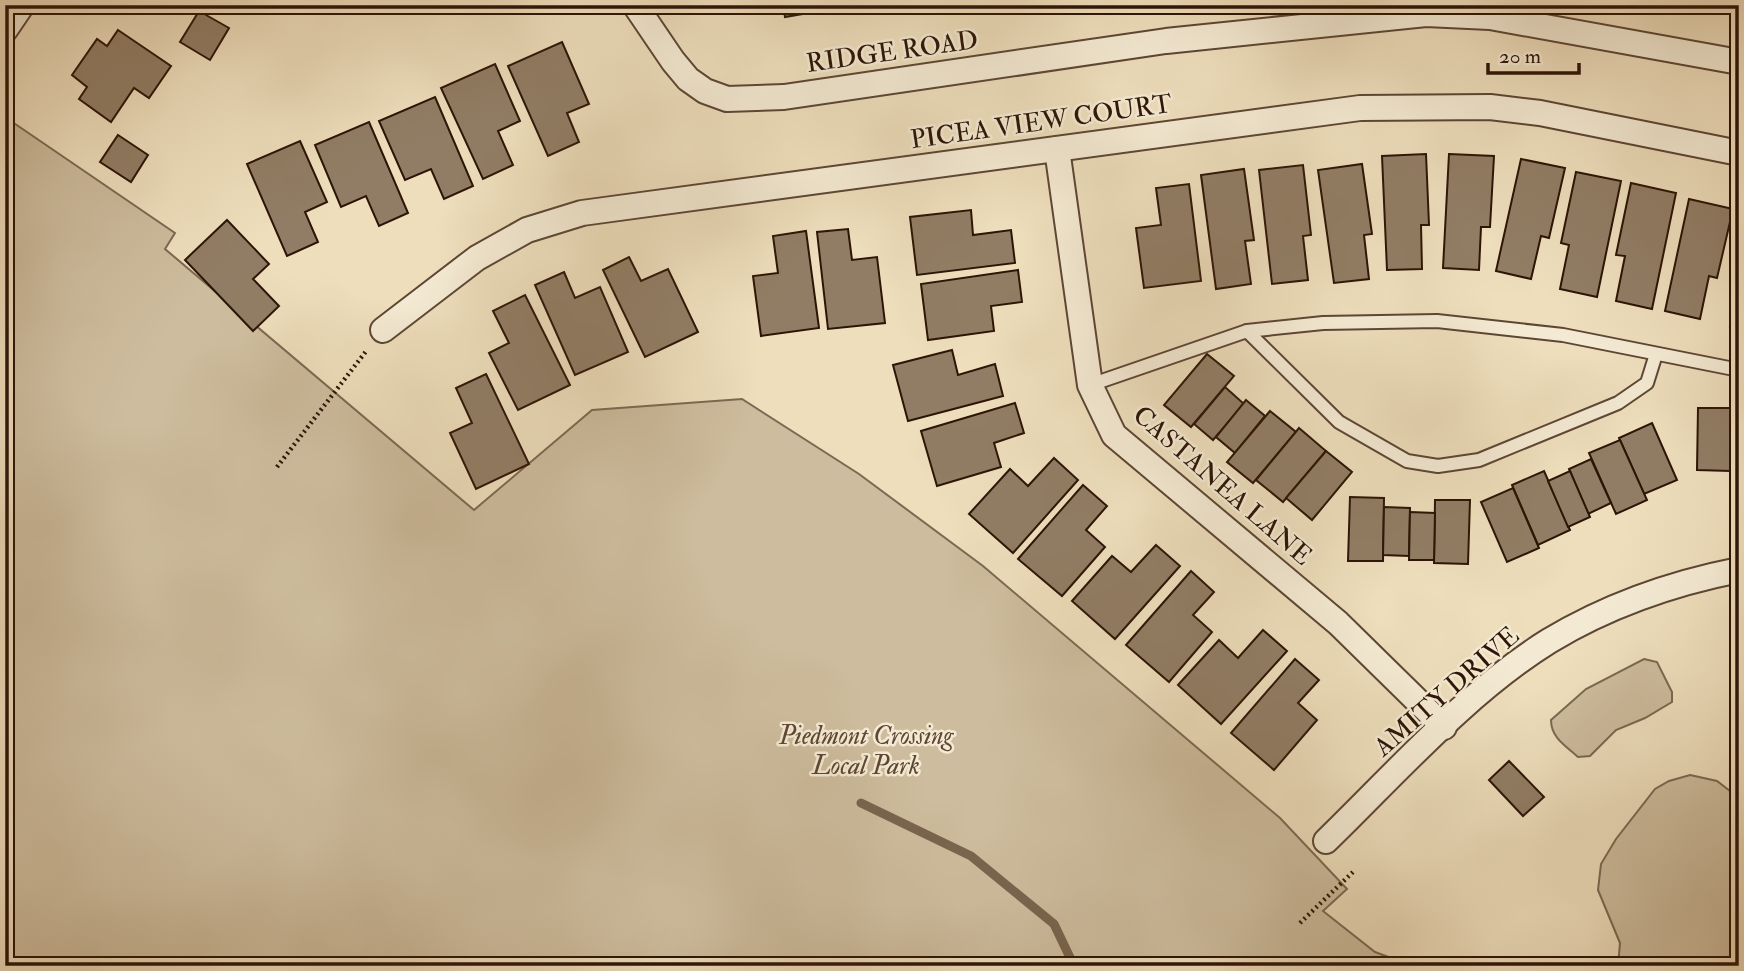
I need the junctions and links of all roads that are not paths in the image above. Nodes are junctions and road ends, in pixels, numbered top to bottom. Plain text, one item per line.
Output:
1 (22, 5) edge
2 (635, 5) edge
3 (5, 30) edge
4 (1739, 62) edge
5 (1057, 149) junction
6 (1739, 153) edge
7 (383, 330) road end
8 (1247, 331) junction
9 (1656, 354) junction
10 (1739, 370) edge
11 (1090, 385) junction
12 (1739, 570) edge
13 (1444, 727) junction
14 (1326, 841) dead end

1 - 3 street
2 - 4 street, RIDGE ROAD
5 - 6 street, PICEA VIEW COURT
5 - 7 street, PICEA VIEW COURT
5 - 11 street, CASTANEA LANE
8 - 9 lane
8 - 9 lane
8 - 11 lane
9 - 10 lane
11 - 13 street, CASTANEA LANE
12 - 13 street, AMITY DRIVE
13 - 14 street, AMITY DRIVE

